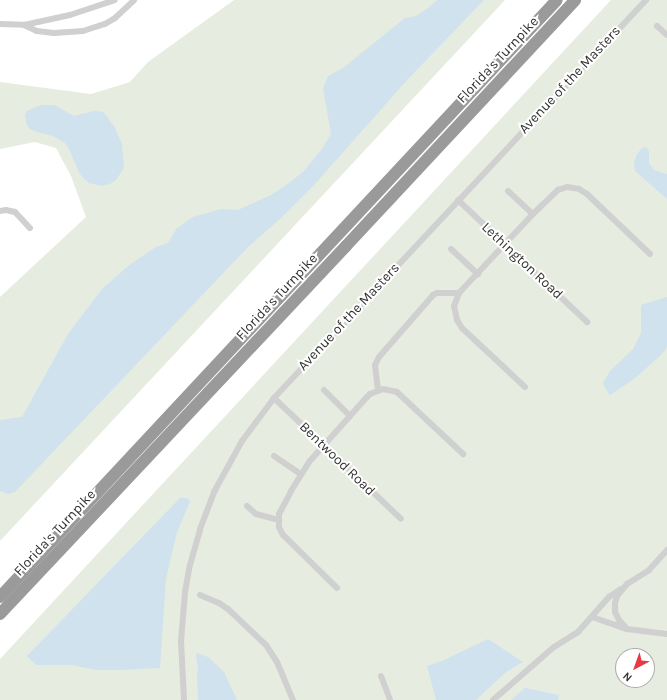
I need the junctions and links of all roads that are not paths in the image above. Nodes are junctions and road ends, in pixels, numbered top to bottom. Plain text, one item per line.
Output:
1 (115, 0) edge
2 (134, 0) edge
3 (557, 0) edge
4 (575, 0) edge
5 (646, 0) edge
6 (0, 24) edge
7 (24, 25) junction
8 (657, 26) dead end
9 (667, 35) edge
10 (508, 191) dead end
11 (458, 200) junction
12 (0, 211) edge
13 (533, 214) junction
14 (30, 228) dead end
15 (505, 244) junction
16 (451, 250) dead end
17 (650, 254) dead end
18 (478, 274) junction
19 (460, 293) junction
20 (587, 322) dead end
21 (525, 387) dead end
22 (324, 390) dead end
23 (378, 390) junction
24 (274, 398) junction
25 (350, 416) junction
26 (323, 445) junction
27 (463, 454) dead end
28 (274, 456) dead end
29 (302, 474) junction
30 (247, 506) dead end
31 (401, 519) dead end
32 (279, 520) junction
33 (667, 550) edge
34 (337, 588) dead end
35 (621, 589) junction
36 (200, 595) dead end
37 (0, 597) edge
38 (0, 614) edge
39 (592, 617) junction
40 (627, 629) junction
41 (667, 634) edge
42 (380, 676) dead end
43 (184, 700) edge
44 (293, 700) edge
45 (390, 700) edge
46 (493, 700) edge

1 - 7 street
2 - 7 street
3 - 37 highway, Florida's Turnpike
4 - 38 highway, Florida's Turnpike
5 - 11 street, Avenue of the Masters
6 - 7 street
8 - 9 street
10 - 13 street
11 - 15 street, Lethington Road
11 - 24 street, Avenue of the Masters
12 - 14 street
13 - 15 street
13 - 17 street
15 - 18 street
15 - 20 street, Lethington Road
16 - 18 street
18 - 19 street
19 - 21 street
19 - 23 street
22 - 25 street
23 - 25 street
23 - 27 street
24 - 26 street, Bentwood Road
24 - 43 street, Avenue of the Masters
25 - 26 street
26 - 29 street
26 - 31 street, Bentwood Road
28 - 29 street
29 - 32 street
30 - 32 street
32 - 34 street
33 - 35 street
35 - 39 street
35 - 40 street
36 - 44 street
39 - 40 street
39 - 46 street
40 - 41 street
42 - 45 street

